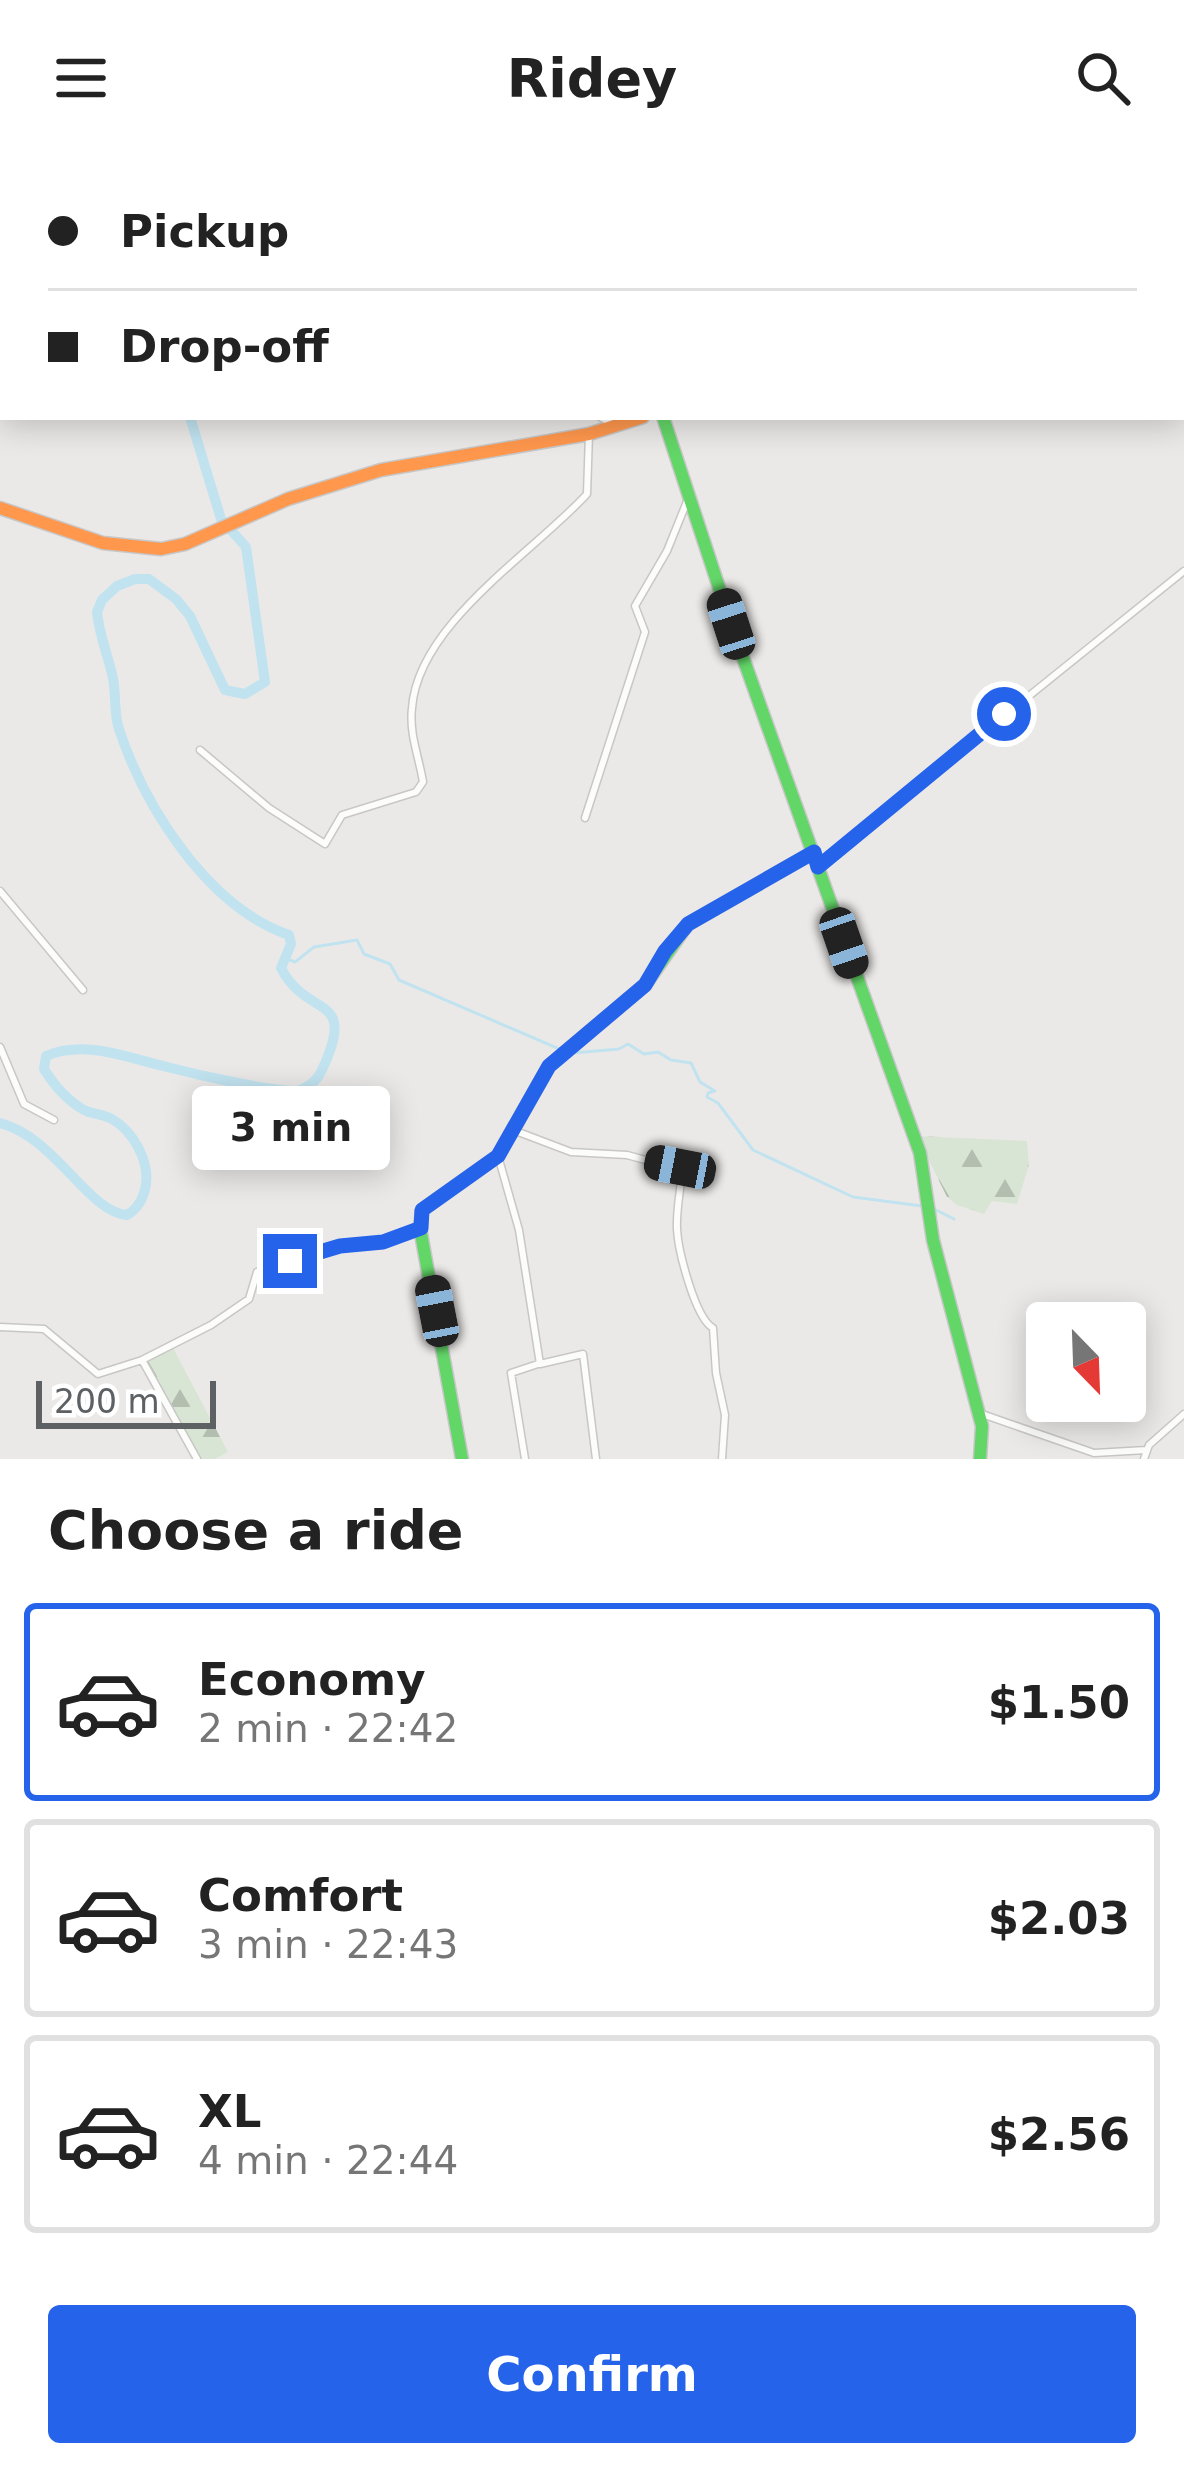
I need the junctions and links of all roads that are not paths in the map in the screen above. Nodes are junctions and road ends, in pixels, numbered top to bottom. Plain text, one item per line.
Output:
1 (605, 420) edge
2 (637, 420) edge
3 (664, 420) edge
4 (620, 428) junction
5 (589, 434) junction
6 (689, 496) junction
7 (0, 508) edge
8 (1184, 571) edge
9 (200, 749) dead end
10 (585, 818) dead end
11 (814, 852) junction
12 (818, 867) junction
13 (0, 891) edge
14 (83, 990) dead end
15 (0, 1047) edge
16 (54, 1120) dead end
17 (513, 1130) junction
18 (498, 1156) junction
19 (421, 1228) junction
20 (0, 1327) edge
21 (142, 1360) junction
22 (540, 1364) junction
23 (979, 1413) junction
24 (1184, 1414) edge
25 (1145, 1455) edge
26 (197, 1459) edge
27 (462, 1459) edge
28 (525, 1459) edge
29 (596, 1459) edge
30 (722, 1459) edge
31 (980, 1459) edge

1 - 4 street
2 - 4 street
3 - 6 street
4 - 5 street
5 - 7 street
5 - 9 street
6 - 10 street
6 - 11 street
8 - 12 street
11 - 12 street
11 - 17 street
12 - 23 street
13 - 14 street
15 - 16 street
17 - 18 street
17 - 30 street
18 - 19 street
18 - 22 street
19 - 21 street
19 - 27 street
20 - 21 street
21 - 26 street
22 - 28 street
22 - 29 street
23 - 25 street
23 - 31 street
24 - 25 street

